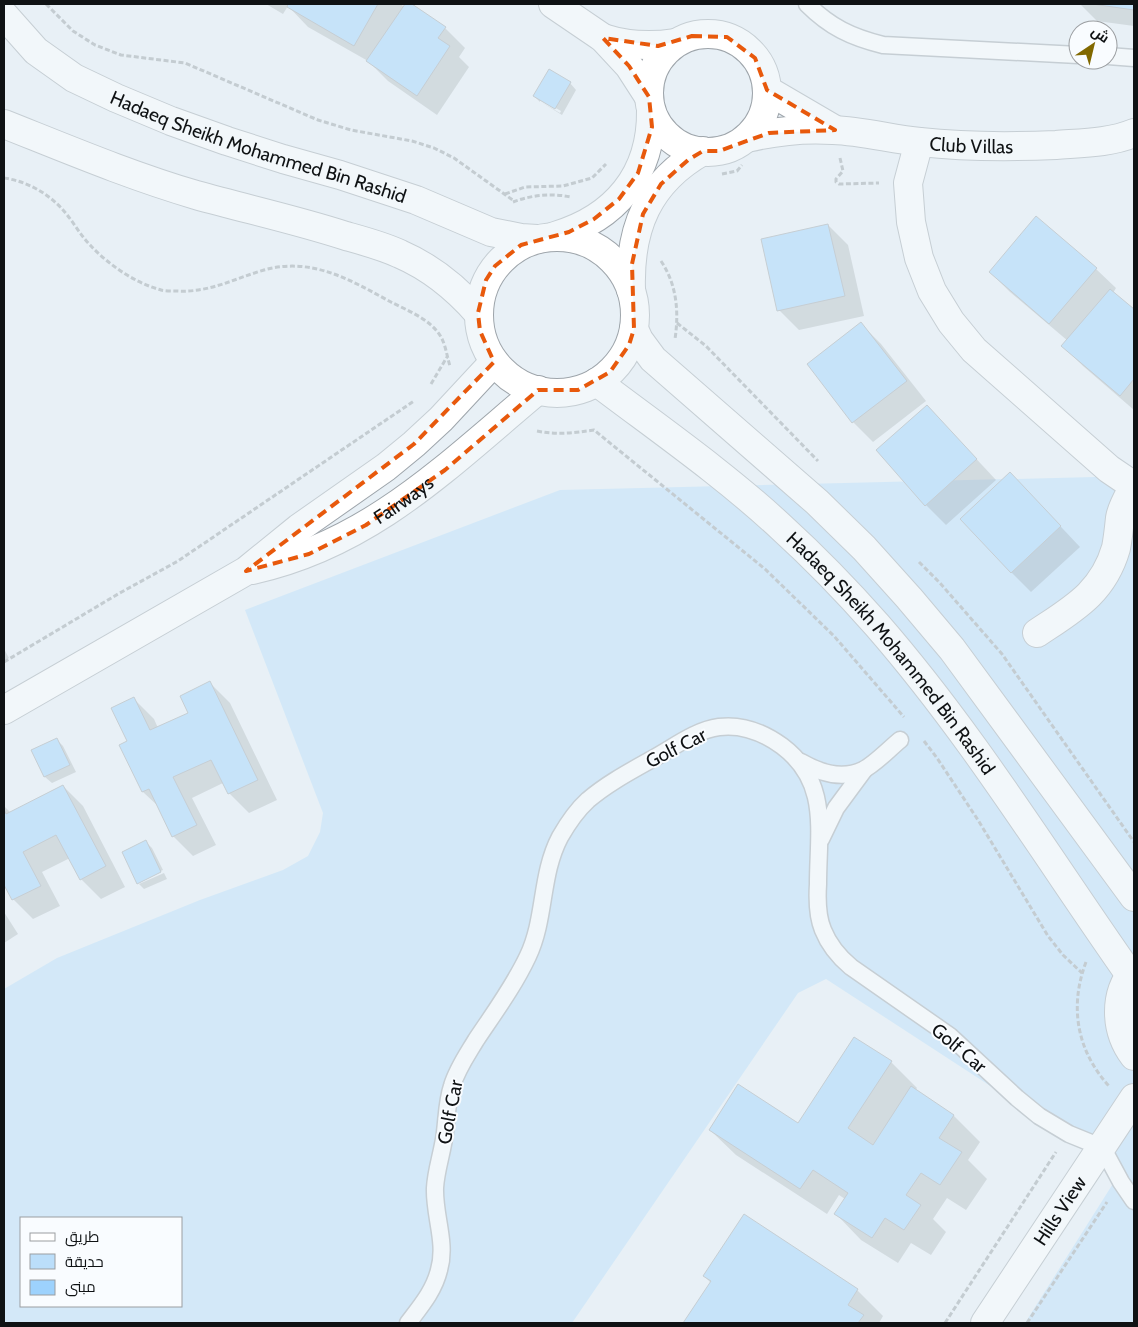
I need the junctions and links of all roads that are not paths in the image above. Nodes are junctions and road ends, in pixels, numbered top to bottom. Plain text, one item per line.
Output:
1 (552, 4) edge
2 (807, 4) edge
3 (4, 15) edge
4 (603, 38) junction
5 (675, 43) junction
6 (1068, 54) edge
7 (1118, 57) edge
8 (1134, 58) edge
9 (767, 90) junction
10 (650, 104) junction
11 (4, 124) edge
12 (835, 130) junction
13 (1134, 133) edge
14 (747, 138) junction
15 (919, 142) junction
16 (1121, 142) edge
17 (703, 151) junction
18 (546, 238) junction
19 (631, 290) junction
20 (478, 313) junction
21 (634, 329) junction
22 (494, 362) junction
23 (597, 382) junction
24 (538, 390) junction
25 (246, 571) junction
26 (1037, 634) dead end
27 (4, 710) edge
28 (900, 740) dead end
29 (800, 762) junction
30 (864, 770) junction
31 (818, 848) junction
32 (1134, 897) edge
33 (1132, 973) edge
34 (1134, 1056) edge
35 (1134, 1098) edge
36 (1101, 1148) junction
37 (1134, 1201) edge
38 (408, 1323) edge
39 (985, 1323) edge

1 - 4 street
2 - 6 lane
3 - 18 street, Hadaeq Sheikh Mohammed Bin Rashid
4 - 5 street
4 - 10 street
5 - 9 street
5 - 10 street
7 - 8 lane
9 - 12 street
9 - 14 street
10 - 17 street
10 - 18 street
11 - 20 street
12 - 14 street
12 - 15 street, Club Villas
13 - 16 street, Club Villas
14 - 17 street
15 - 16 street, Club Villas
15 - 26 street
17 - 19 street
18 - 19 street
18 - 20 street
19 - 21 street
20 - 22 street
21 - 23 street
21 - 32 street
22 - 24 street
22 - 25 street, Fairways
23 - 24 street
23 - 33 street, Hadaeq Sheikh Mohammed Bin Rashid
24 - 25 street, Fairways
25 - 27 street, Fairways
28 - 30 lane
29 - 30 lane
29 - 31 lane, Golf Car
29 - 38 lane, Golf Car
30 - 31 lane
31 - 36 lane, Golf Car
33 - 34 street
35 - 36 street, Hills View
36 - 37 lane
36 - 39 street, Hills View

